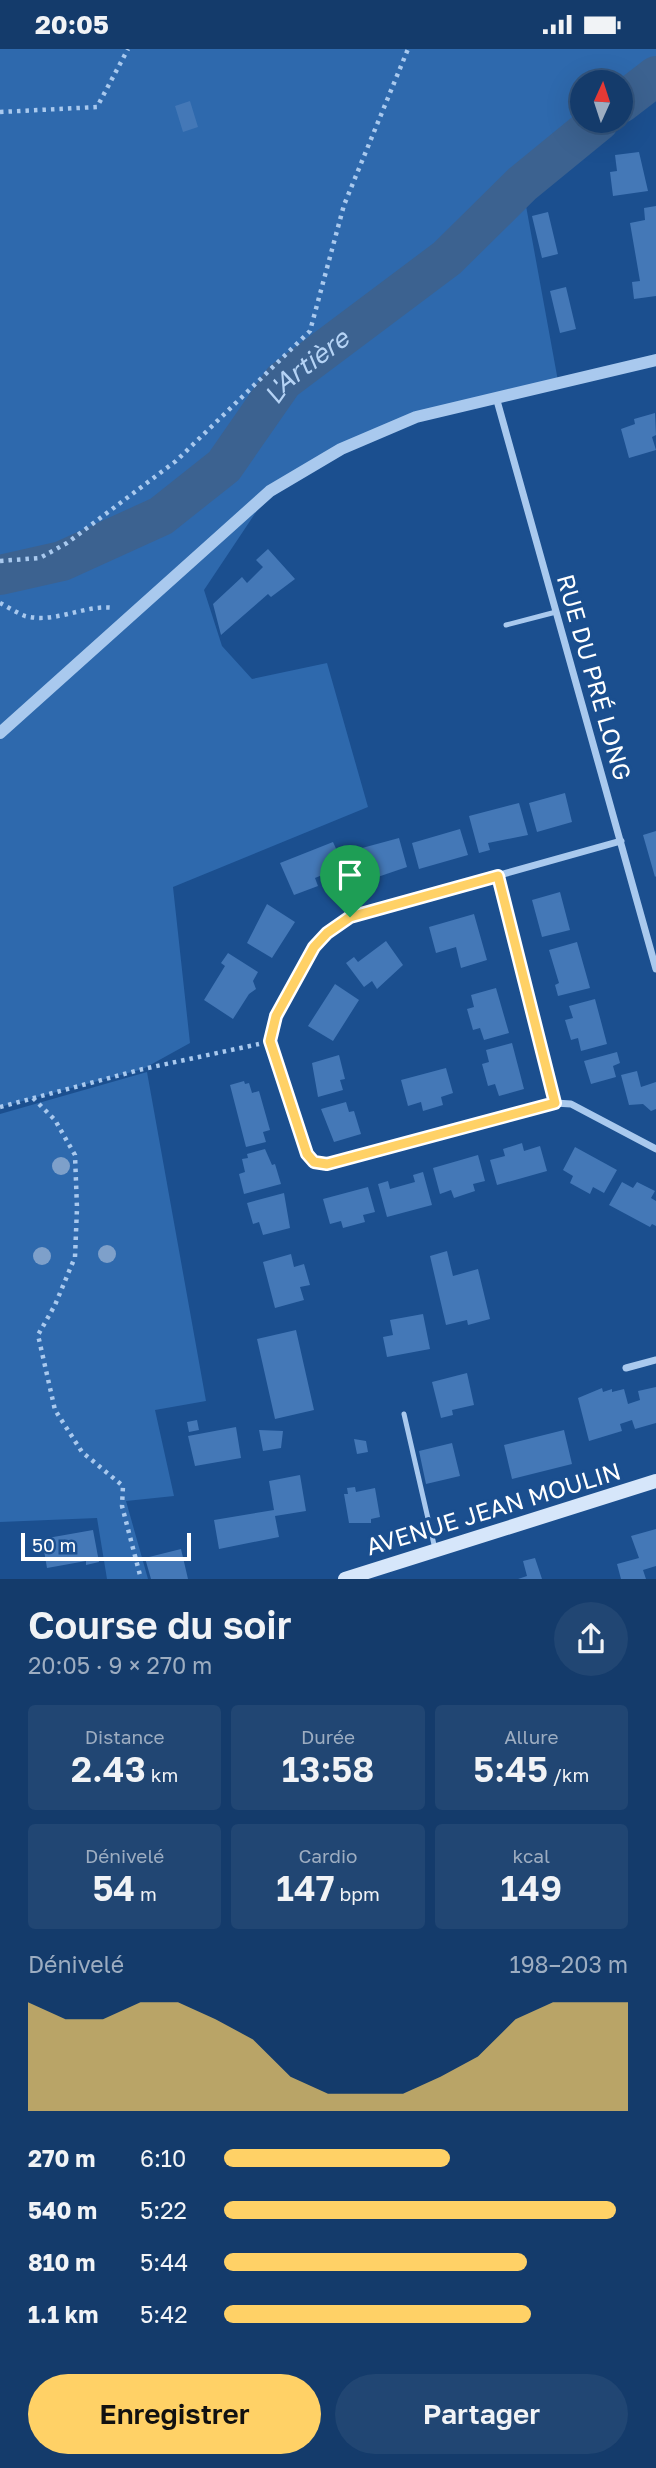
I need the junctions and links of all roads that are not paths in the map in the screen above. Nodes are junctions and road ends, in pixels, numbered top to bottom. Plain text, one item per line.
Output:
1 (656, 360) edge
2 (496, 396) junction
3 (556, 612) junction
4 (506, 625) dead end
5 (0, 733) edge
6 (621, 841) junction
7 (498, 876) junction
8 (656, 969) edge
9 (555, 1103) junction
10 (656, 1149) edge
11 (656, 1360) edge
12 (626, 1369) dead end
13 (404, 1413) dead end
14 (656, 1481) edge
15 (435, 1549) junction
16 (345, 1579) edge

1 - 2 street
2 - 3 street, RUE DU PRÉ LONG
2 - 5 street
3 - 4 lane
3 - 6 street, RUE DU PRÉ LONG
6 - 7 street
6 - 8 street, RUE DU PRÉ LONG
7 - 9 street
7 - 9 street
9 - 10 street
11 - 12 street
13 - 15 lane
14 - 15 main road, AVENUE JEAN MOULIN
15 - 16 main road, AVENUE JEAN MOULIN

